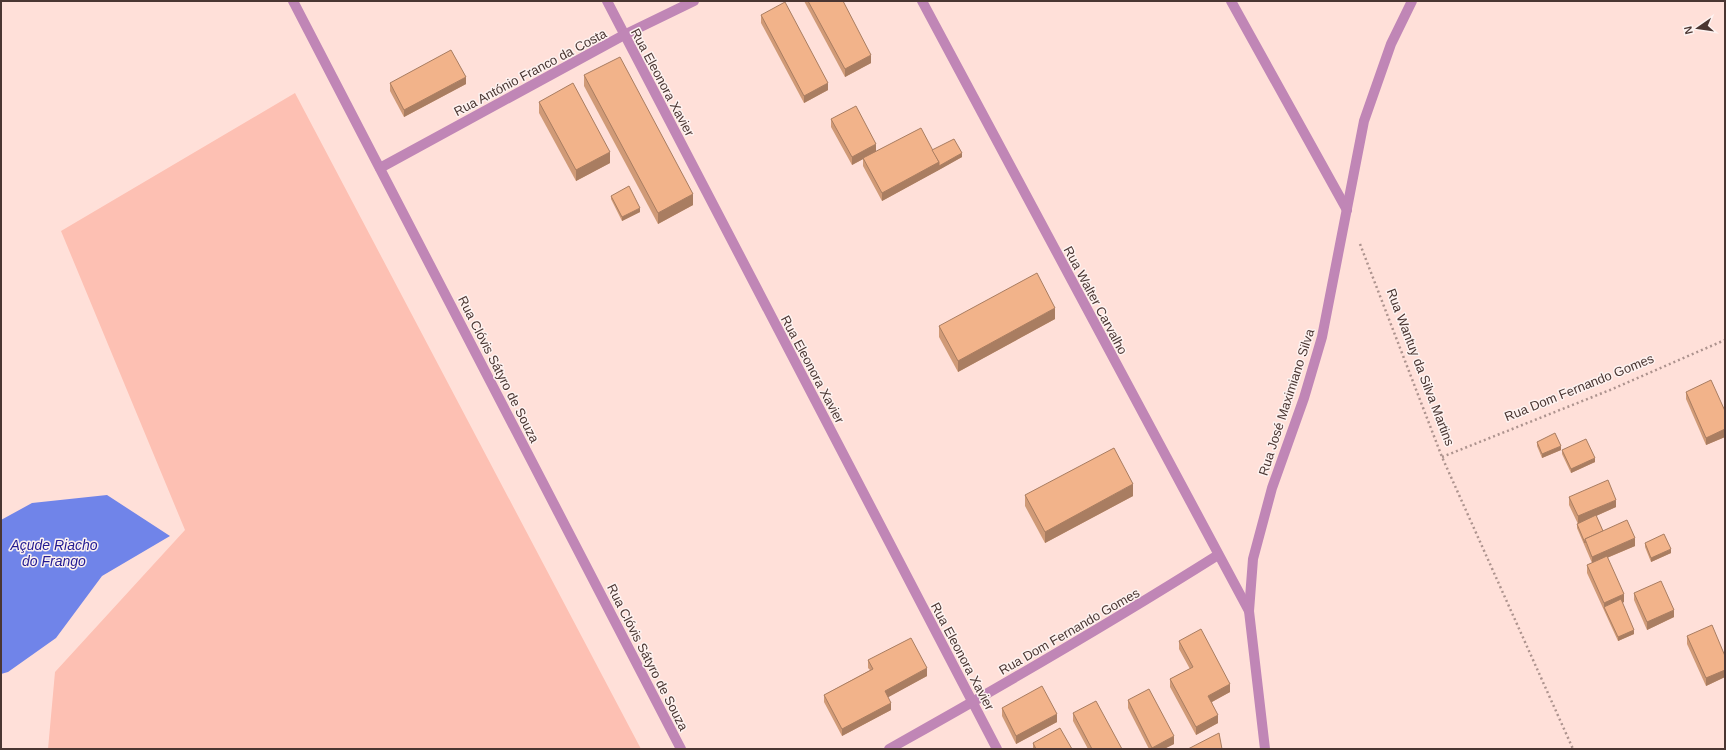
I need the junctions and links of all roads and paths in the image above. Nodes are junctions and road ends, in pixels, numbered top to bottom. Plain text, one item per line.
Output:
1 (293, 1) edge
2 (607, 1) edge
3 (694, 1) edge
4 (922, 1) edge
5 (1231, 1) edge
6 (1412, 1) edge
7 (624, 35) junction
8 (380, 168) junction
9 (1347, 210) junction
10 (1358, 239) dead end
11 (1725, 340) edge
12 (1442, 457) junction
13 (1218, 555) junction
14 (1249, 611) junction
15 (973, 702) junction
16 (681, 749) edge
17 (889, 749) edge
18 (997, 749) edge
19 (1265, 749) edge
20 (1573, 749) edge

1 - 8 street, Rua Clóvis Sátyro de Souza
2 - 7 street, Rua Eleonora Xavier
3 - 7 street, Rua António Franco da Costa
4 - 13 street, Rua Walter Carvalho
5 - 9 street
6 - 9 street, Rua José Maximiano Silva
7 - 8 street, Rua António Franco da Costa
7 - 15 street, Rua Eleonora Xavier
8 - 16 street, Rua Clóvis Sátyro de Souza
9 - 14 street, Rua José Maximiano Silva
10 - 12 path, Rua Wantuy da Silva Martins
11 - 12 path, Rua Dom Fernando Gomes
12 - 20 path, Rua Wantuy da Silva Martins
13 - 14 street, Rua Walter Carvalho
13 - 15 street, Rua Dom Fernando Gomes
14 - 19 street, Rua José Maximiano Silva
15 - 17 street, Rua Dom Fernando Gomes
15 - 18 street, Rua Eleonora Xavier

